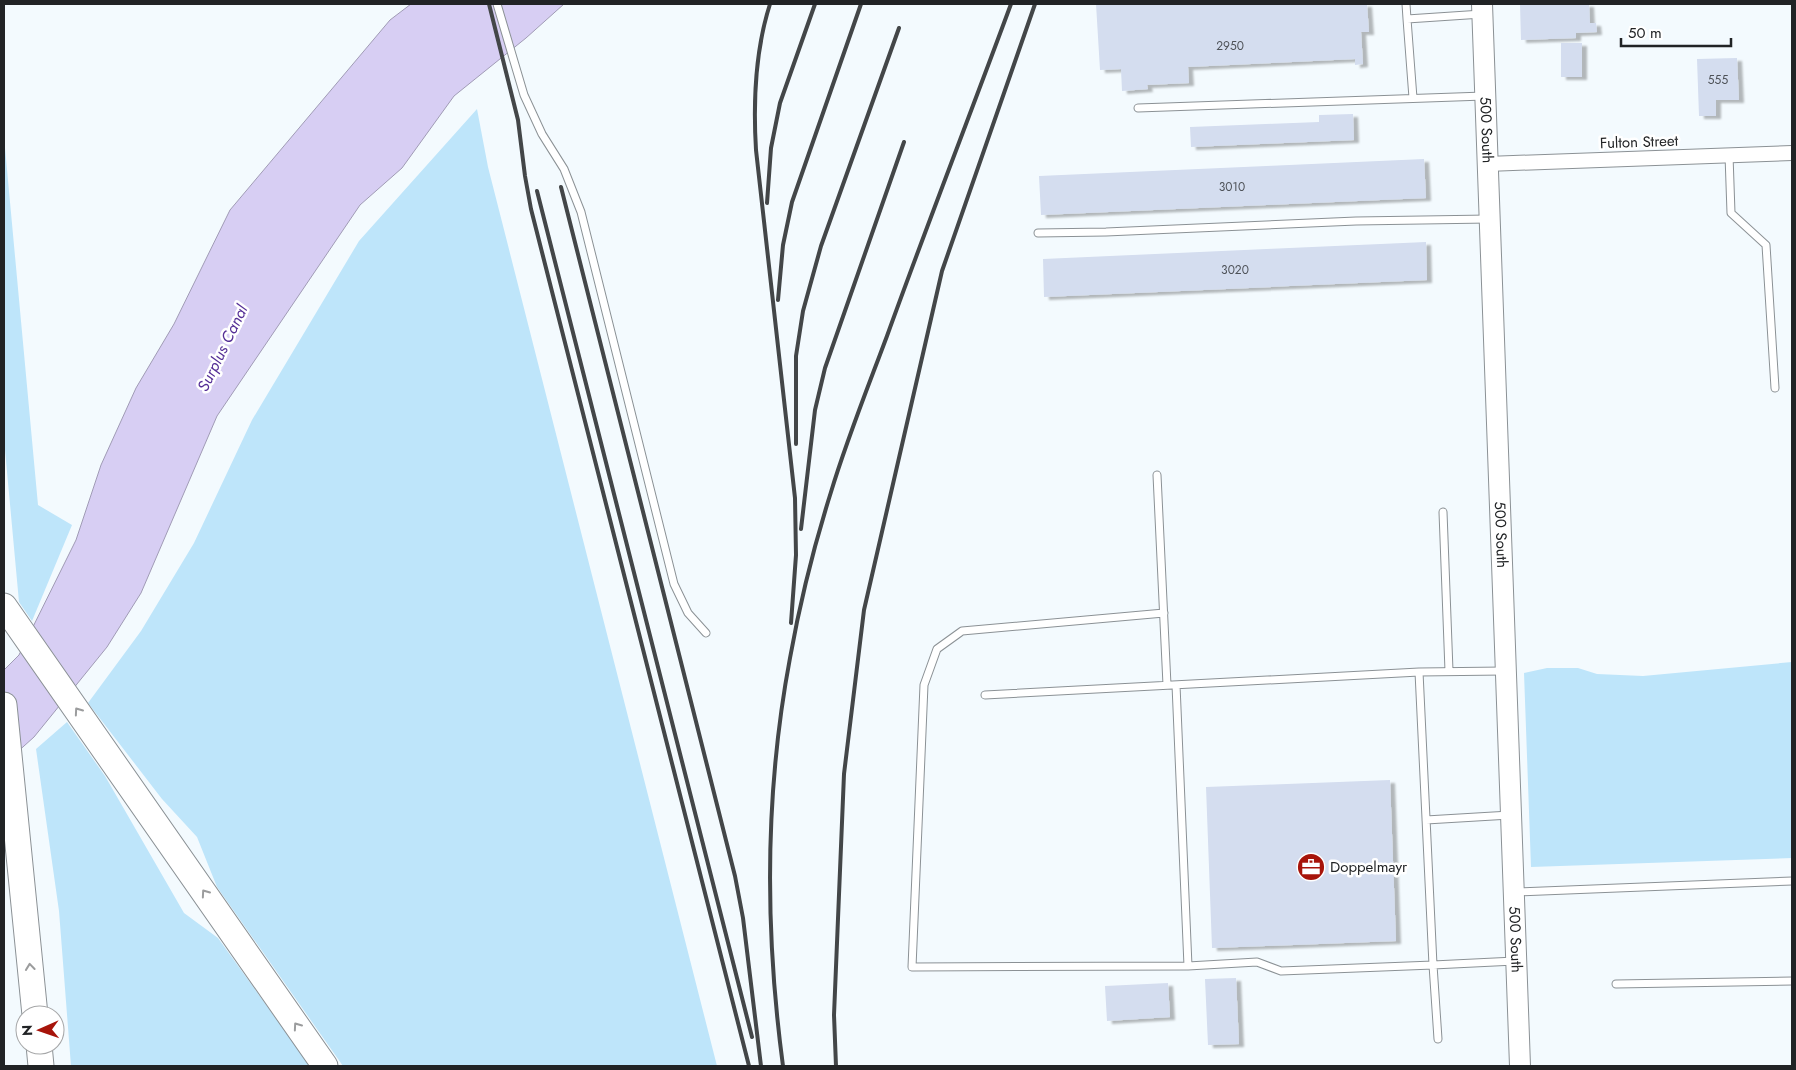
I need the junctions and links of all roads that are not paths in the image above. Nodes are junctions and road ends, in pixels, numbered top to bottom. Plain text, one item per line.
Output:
1 (497, 4) edge
2 (1406, 4) edge
3 (1482, 9) edge
4 (1407, 19) junction
5 (1485, 96) junction
6 (1413, 98) junction
7 (1138, 108) dead end
8 (1792, 153) edge
9 (1729, 155) junction
10 (1487, 164) junction
11 (1489, 219) junction
12 (1038, 233) dead end
13 (1775, 388) dead end
14 (1157, 475) dead end
15 (1443, 512) dead end
16 (4, 606) edge
17 (1164, 613) junction
18 (706, 633) dead end
19 (1449, 671) junction
20 (1506, 671) junction
21 (1419, 672) junction
22 (1172, 685) junction
23 (985, 695) dead end
24 (4, 705) edge
25 (1510, 815) junction
26 (1426, 820) junction
27 (1792, 881) edge
28 (1514, 893) junction
29 (1516, 960) junction
30 (1433, 965) junction
31 (1188, 966) junction
32 (1792, 981) edge
33 (1616, 984) dead end
34 (34, 1005) edge
35 (1438, 1039) dead end
36 (325, 1066) edge
37 (1520, 1066) edge

1 - 18 lane
2 - 4 lane
3 - 4 lane
3 - 5 street, 500 South
4 - 6 lane
5 - 6 lane
5 - 10 street, 500 South
6 - 7 lane
8 - 9 street, Fulton Street
9 - 10 street, Fulton Street
9 - 13 lane
10 - 11 street, 500 South
11 - 12 lane
11 - 20 street, 500 South
14 - 17 lane
15 - 19 lane
36 -> 16 highway
17 - 22 lane
17 - 31 lane
19 - 20 lane
19 - 21 lane
20 - 25 street, 500 South
21 - 22 lane
21 - 26 lane
22 - 23 lane
22 - 31 lane
34 -> 24 highway
25 - 26 lane
25 - 28 street, 500 South
26 - 30 lane
27 - 28 lane
28 - 29 street, 500 South
29 - 30 lane
29 - 37 street, 500 South
30 - 31 lane
30 - 35 lane
32 - 33 lane

